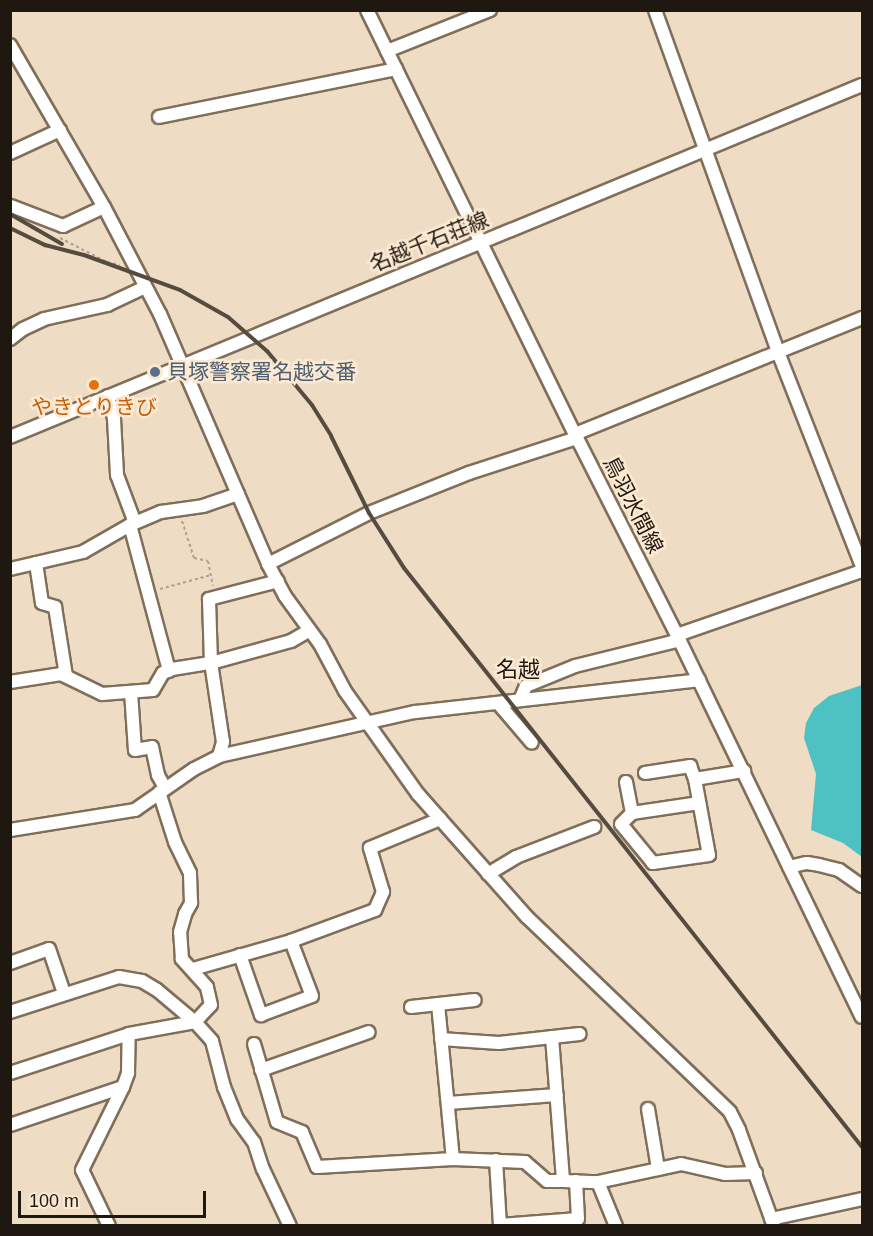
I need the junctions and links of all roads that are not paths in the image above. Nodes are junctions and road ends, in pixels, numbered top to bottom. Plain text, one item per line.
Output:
1 (367, 10) edge
2 (490, 10) edge
3 (656, 10) edge
4 (10, 45) edge
5 (387, 51) junction
6 (396, 69) junction
7 (862, 85) edge
8 (159, 117) dead end
9 (60, 130) junction
10 (706, 150) junction
11 (10, 153) edge
12 (11, 206) edge
13 (104, 207) junction
14 (480, 243) junction
15 (145, 288) junction
16 (862, 318) edge
17 (10, 339) edge
18 (778, 352) junction
19 (182, 364) junction
20 (108, 396) junction
21 (576, 436) junction
22 (10, 437) edge
23 (238, 494) junction
24 (132, 524) junction
25 (36, 563) junction
26 (268, 564) junction
27 (862, 566) edge
28 (10, 569) edge
29 (862, 571) edge
30 (278, 581) junction
31 (308, 631) junction
32 (678, 637) junction
33 (212, 663) junction
34 (169, 670) junction
35 (66, 676) junction
36 (699, 680) junction
37 (10, 682) edge
38 (131, 692) junction
39 (520, 699) junction
40 (498, 703) junction
41 (368, 723) junction
42 (532, 743) dead end
43 (219, 756) junction
44 (744, 771) junction
45 (645, 773) dead end
46 (695, 779) junction
47 (626, 782) dead end
48 (162, 790) junction
49 (699, 802) junction
50 (632, 813) junction
51 (440, 819) junction
52 (594, 826) dead end
53 (10, 830) edge
54 (789, 867) junction
55 (488, 874) junction
56 (862, 886) edge
57 (291, 941) junction
58 (240, 955) junction
59 (10, 963) edge
60 (193, 969) junction
61 (64, 993) junction
62 (475, 1000) dead end
63 (438, 1004) junction
64 (411, 1007) dead end
65 (10, 1012) edge
66 (862, 1017) edge
67 (195, 1022) junction
68 (369, 1032) dead end
69 (129, 1034) junction
70 (579, 1034) dead end
71 (552, 1037) junction
72 (441, 1039) junction
73 (254, 1044) dead end
74 (261, 1070) junction
75 (10, 1073) edge
76 (123, 1087) junction
77 (557, 1095) junction
78 (448, 1103) junction
79 (648, 1109) dead end
80 (10, 1125) edge
81 (453, 1159) junction
82 (496, 1160) junction
83 (658, 1169) junction
84 (756, 1173) junction
85 (570, 1182) junction
86 (598, 1182) junction
87 (862, 1199) edge
88 (772, 1222) edge
89 (109, 1226) edge
90 (290, 1226) edge
91 (616, 1226) edge

1 - 5 street, 鳥羽水間線
2 - 5 street
3 - 10 street
4 - 9 street
5 - 6 street, 鳥羽水間線
6 - 8 street
6 - 14 street, 鳥羽水間線
7 - 10 street, 名越千石荘線
9 - 11 street
9 - 13 street
10 - 14 street, 名越千石荘線
10 - 18 street
12 - 13 street
13 - 15 street
14 - 19 street, 名越千石荘線
14 - 21 street, 鳥羽水間線
15 - 17 street
15 - 19 street
16 - 18 street
18 - 21 street
18 - 27 street
19 - 20 street, 名越千石荘線
19 - 23 street
20 - 22 street, 名越千石荘線
20 - 24 street
21 - 26 street
21 - 32 street, 鳥羽水間線
23 - 24 street
23 - 26 street
24 - 25 street
24 - 34 street
25 - 28 street
25 - 35 street
26 - 30 street
29 - 32 street
30 - 31 street
30 - 33 street
31 - 33 street
31 - 41 street
32 - 36 street, 鳥羽水間線
32 - 39 street
33 - 34 street
33 - 43 street
34 - 38 street
35 - 37 street
35 - 38 street
36 - 39 street
36 - 44 street, 鳥羽水間線
38 - 48 street
39 - 40 street
40 - 41 street
40 - 42 street
41 - 43 street
41 - 51 street
43 - 48 street
44 - 46 street
44 - 54 street, 鳥羽水間線
45 - 46 street
46 - 49 street
47 - 50 street
48 - 53 street
48 - 60 street
49 - 50 street
49 - 50 street
51 - 55 street
51 - 57 street
52 - 55 street
54 - 56 street
54 - 66 street, 鳥羽水間線
55 - 84 street
57 - 58 street
57 - 58 street
58 - 60 street
59 - 61 street
60 - 67 street
61 - 65 street
61 - 67 street
62 - 63 street
63 - 64 street
63 - 72 street
67 - 69 street
67 - 90 street
68 - 74 street
69 - 75 street
69 - 76 street
70 - 71 street
71 - 72 street
71 - 77 street
72 - 78 street
73 - 74 street
74 - 81 street
76 - 80 street
76 - 89 street
77 - 78 street
77 - 85 street
78 - 81 street
79 - 83 street
81 - 82 street
82 - 85 street
82 - 85 street
83 - 84 street
83 - 86 street
84 - 88 street
85 - 86 street
86 - 91 street
87 - 88 street

